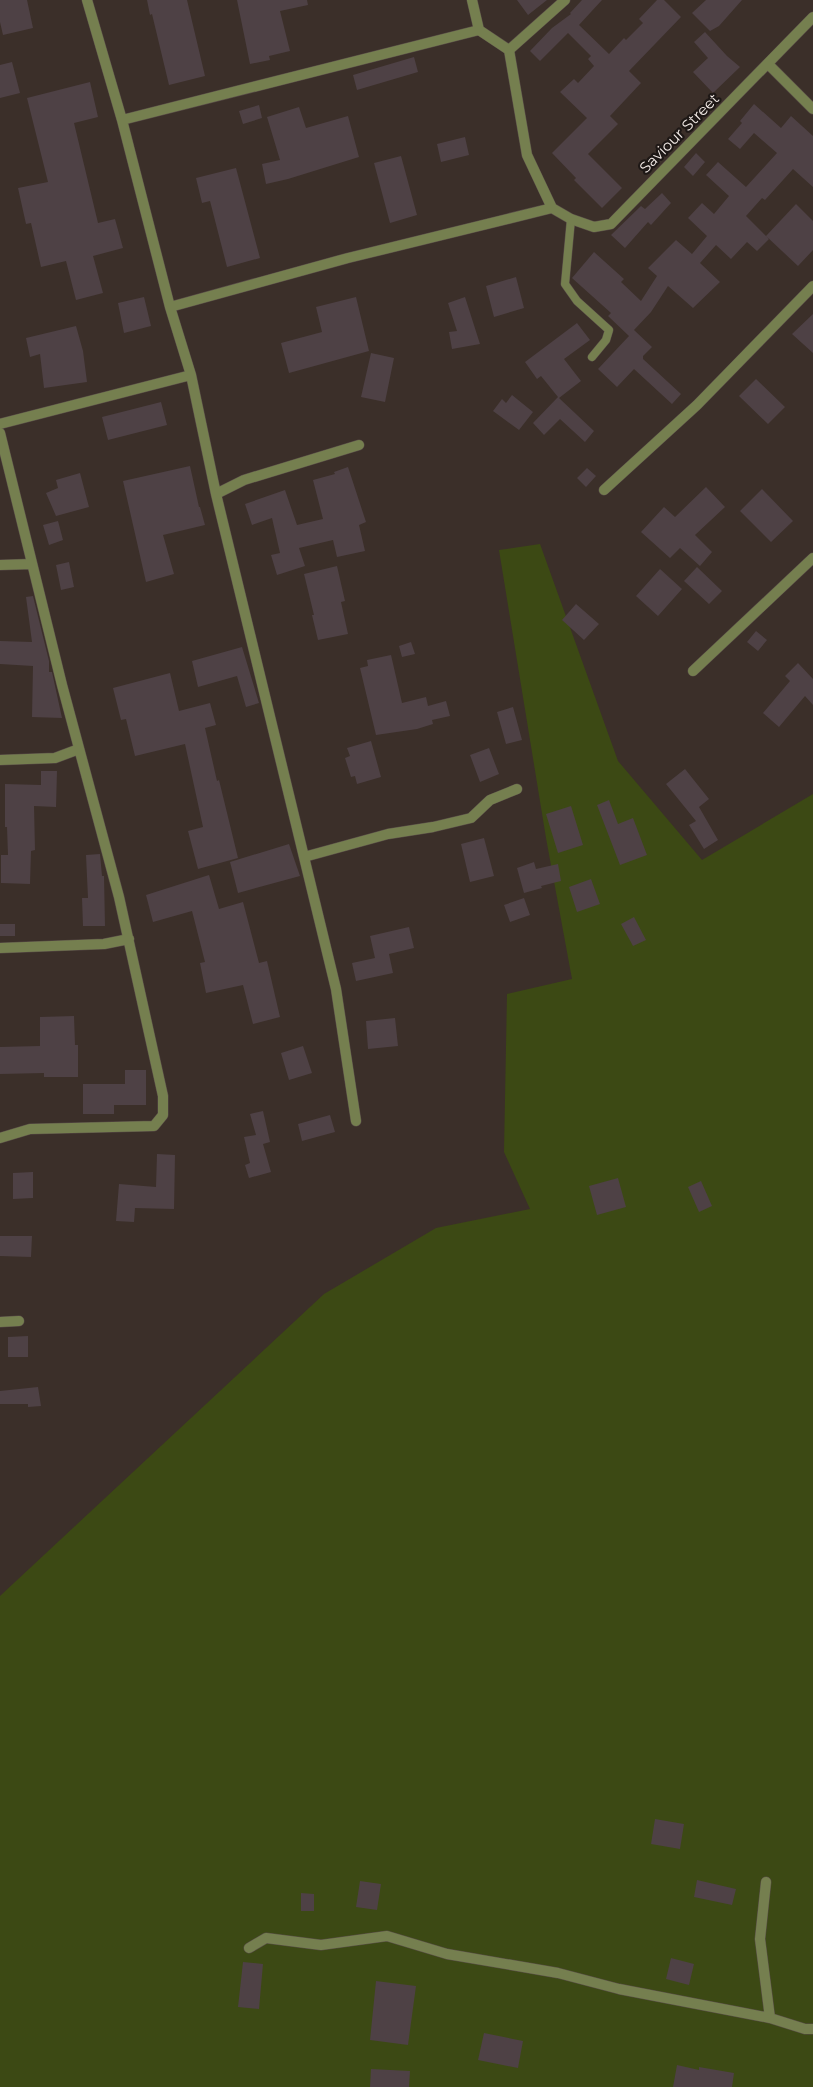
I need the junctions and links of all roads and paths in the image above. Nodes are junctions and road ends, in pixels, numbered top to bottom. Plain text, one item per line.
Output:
1 (88, 0) edge
2 (472, 0) edge
3 (565, 0) edge
4 (813, 17) edge
5 (479, 30) junction
6 (509, 50) junction
7 (768, 64) junction
8 (813, 109) edge
9 (122, 120) junction
10 (552, 208) junction
11 (571, 219) junction
12 (813, 286) edge
13 (170, 307) junction
14 (592, 357) dead end
15 (190, 375) junction
16 (0, 424) edge
17 (0, 433) edge
18 (359, 445) dead end
19 (604, 490) dead end
20 (216, 494) junction
21 (813, 558) edge
22 (32, 564) junction
23 (0, 565) edge
24 (693, 671) dead end
25 (79, 749) junction
26 (0, 760) edge
27 (517, 789) dead end
28 (304, 857) junction
29 (129, 938) junction
30 (0, 948) edge
31 (356, 1121) dead end
32 (0, 1138) edge
33 (0, 1322) edge
34 (19, 1322) dead end
35 (766, 1882) dead end
36 (249, 1948) dead end
37 (770, 2018) junction
38 (813, 2030) edge

1 - 9 street
2 - 5 street
3 - 6 street
4 - 7 street, Saviour Street
5 - 6 street
5 - 9 street
6 - 10 street
7 - 8 street
7 - 11 street, Saviour Street
9 - 13 street
10 - 11 street, Saviour Street
10 - 13 street
11 - 14 lane
12 - 19 street
13 - 15 street
15 - 16 street
15 - 20 street
17 - 22 street
18 - 20 street
20 - 28 street
21 - 24 street
22 - 23 street
22 - 25 street
25 - 26 street
25 - 29 street
27 - 28 street
28 - 31 street
29 - 30 street
29 - 32 street
33 - 34 street
35 - 37 street
36 - 37 street
37 - 38 street

